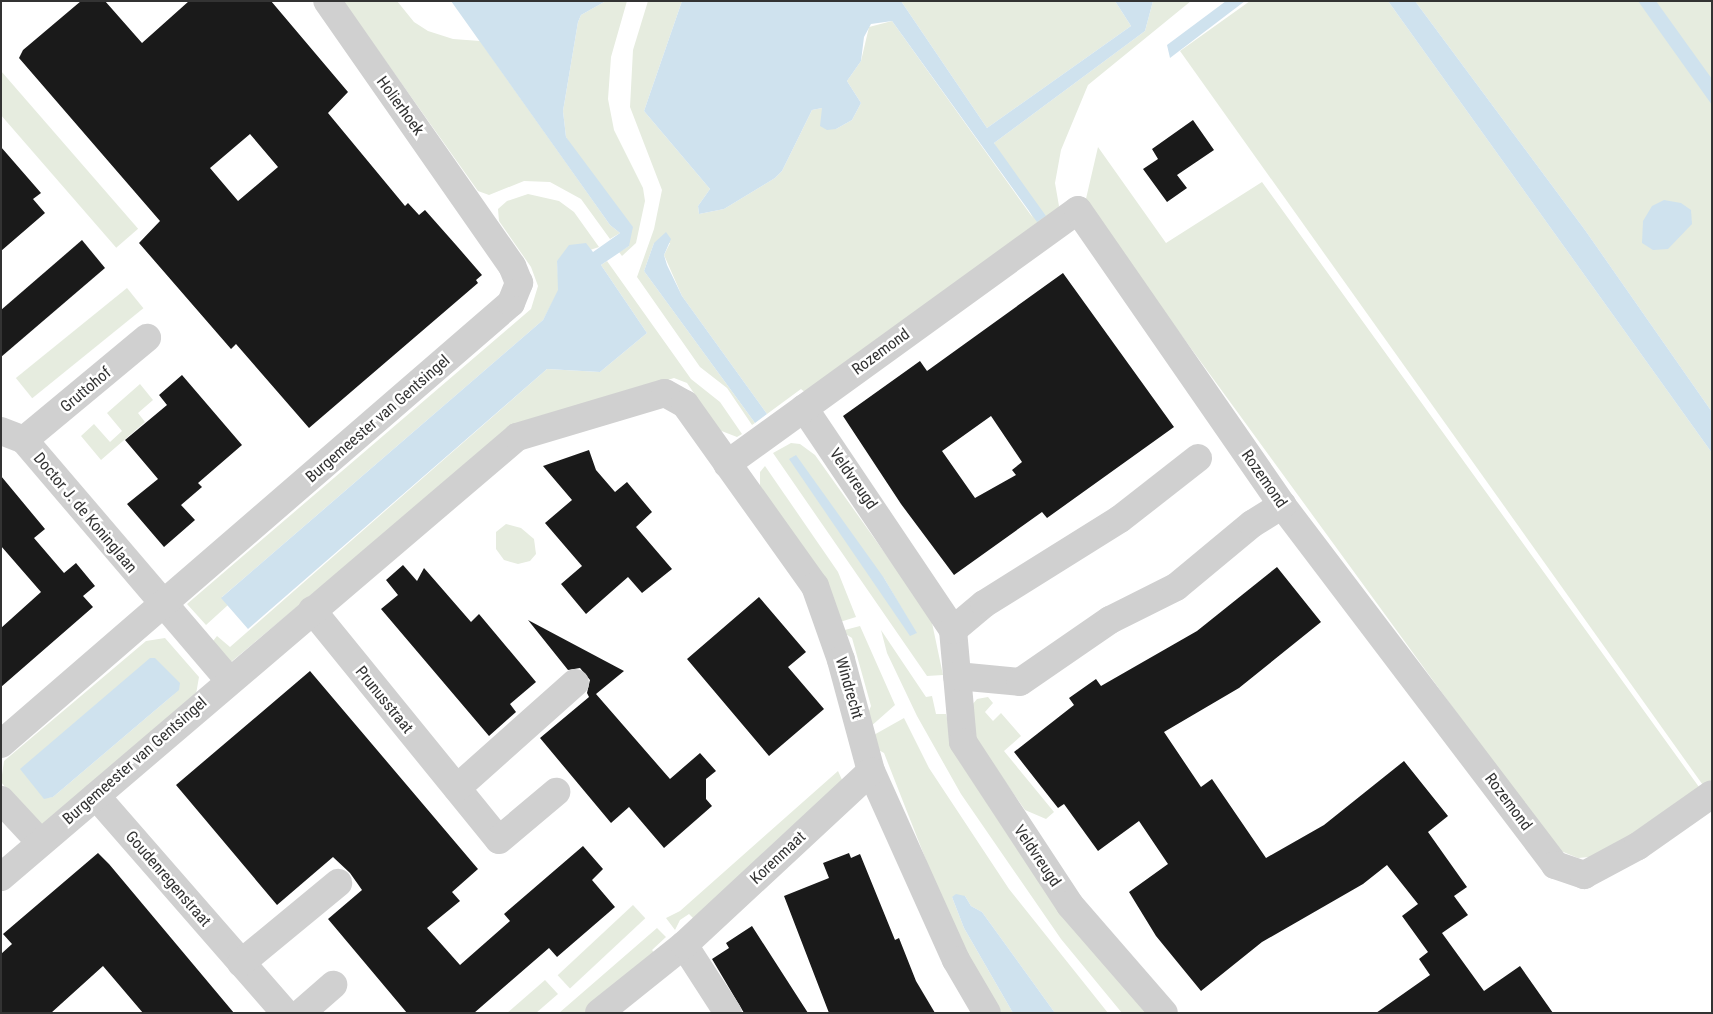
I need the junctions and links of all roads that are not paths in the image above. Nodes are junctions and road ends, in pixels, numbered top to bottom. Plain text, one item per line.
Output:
1 (327, 1) edge
2 (475, 208) joint
3 (147, 338) dead end
4 (665, 393) joint
5 (804, 408) junction
6 (12, 436) edge
7 (1198, 458) dead end
8 (727, 464) junction
9 (1282, 505) junction
10 (162, 604) junction
11 (312, 610) junction
12 (953, 630) junction
13 (957, 676) junction
14 (229, 680) junction
15 (575, 683) dead end
16 (1, 744) edge
17 (871, 771) junction
18 (457, 788) junction
19 (556, 792) dead end
20 (1712, 794) edge
21 (96, 796) junction
22 (1, 800) edge
23 (40, 842) junction
24 (1, 877) edge
25 (338, 883) dead end
26 (684, 945) junction
27 (241, 963) junction
28 (333, 985) dead end
29 (285, 1013) edge
30 (301, 1013) edge
31 (599, 1013) edge
32 (728, 1013) edge
33 (987, 1013) edge
34 (1164, 1013) edge

1 - 2 street, Holierhoek
2 - 10 street, Burgemeester van Gentsingel
3 - 6 street, Gruttohof
4 - 8 street, Windrecht
4 - 11 street, Burgemeester van Gentsingel
5 - 8 street
5 - 9 street, Rozemond
5 - 12 street, Veldvreugd
6 - 10 street, Doctor J. de Koninglaan
7 - 12 street
8 - 17 street, Windrecht
9 - 13 street
9 - 20 street, Rozemond
10 - 14 street
10 - 16 street, Burgemeester van Gentsingel
11 - 14 street, Burgemeester van Gentsingel
11 - 18 street, Prunusstraat
12 - 13 street, Veldvreugd
13 - 34 street, Veldvreugd
14 - 21 street, Burgemeester van Gentsingel
15 - 18 street
17 - 26 street, Korenmaat
17 - 33 street, Windrecht
18 - 19 street, Prunusstraat
21 - 23 street, Burgemeester van Gentsingel
21 - 27 street, Goudenregenstraat
22 - 23 street
23 - 24 street, Burgemeester van Gentsingel
25 - 27 street
26 - 31 street, Korenmaat
26 - 32 street
27 - 29 street, Goudenregenstraat
28 - 30 street

